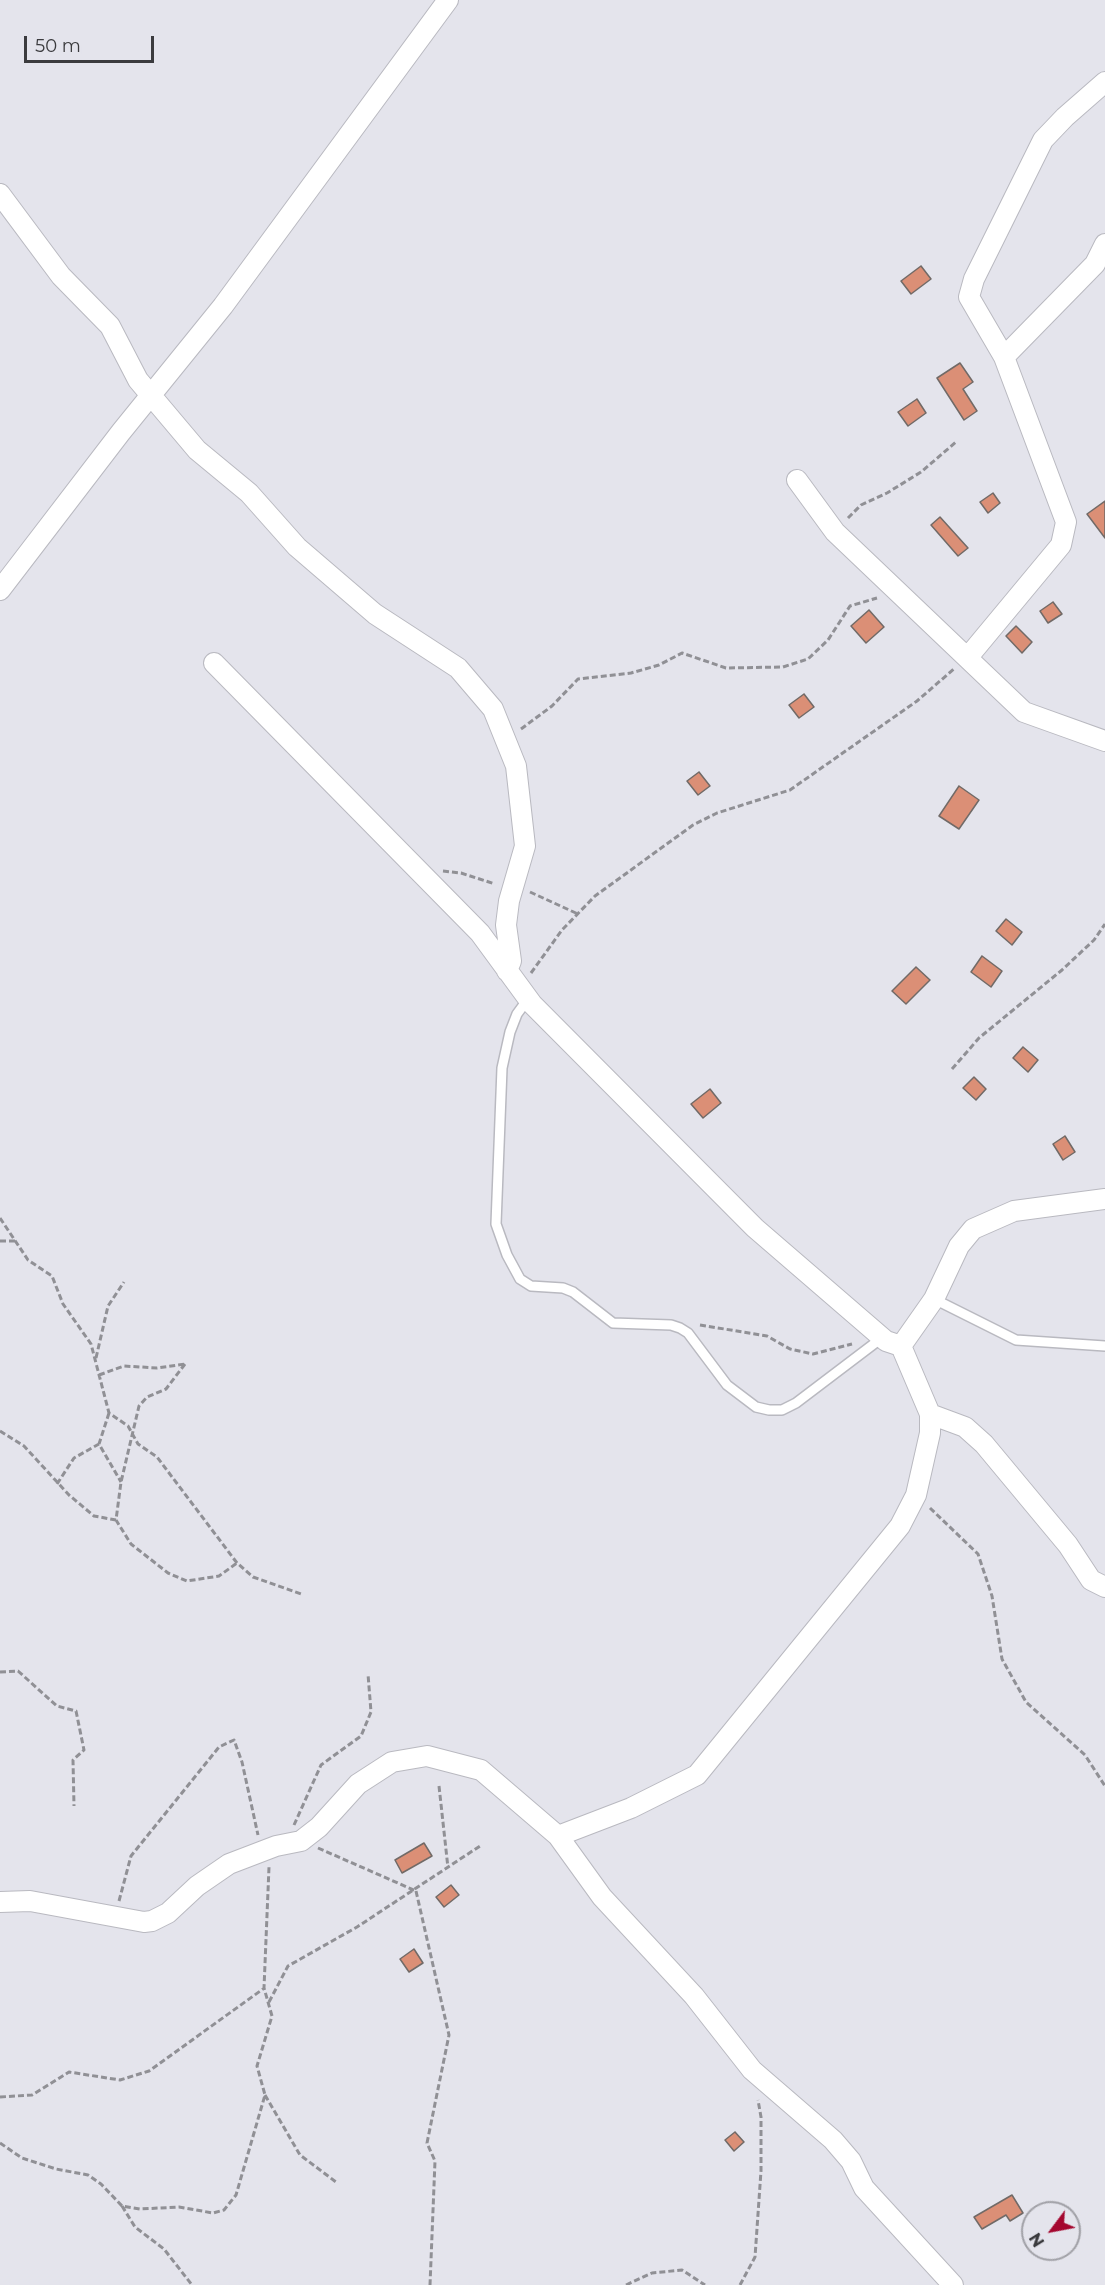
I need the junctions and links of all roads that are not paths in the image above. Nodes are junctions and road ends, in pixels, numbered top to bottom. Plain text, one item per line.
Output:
1 (448, 0) edge
2 (1105, 82) edge
3 (0, 194) edge
4 (1105, 244) edge
5 (1004, 357) junction
6 (150, 396) junction
7 (798, 480) dead end
8 (0, 590) edge
9 (968, 657) junction
10 (214, 663) dead end
11 (1105, 741) edge
12 (507, 971) junction
13 (524, 995) junction
14 (1105, 1199) edge
15 (934, 1299) junction
16 (875, 1343) junction
17 (901, 1346) junction
18 (1105, 1346) edge
19 (930, 1414) junction
20 (1105, 1587) edge
21 (558, 1836) junction
22 (0, 1902) edge
23 (953, 2285) edge

1 - 6 street
2 - 5 street
3 - 6 street
4 - 5 street
5 - 9 street
6 - 8 street
6 - 12 street
7 - 9 street
9 - 11 street
10 - 12 street
12 - 13 street
13 - 16 street
13 - 16 lane
14 - 15 street
15 - 17 street
15 - 18 lane
16 - 17 street
17 - 19 street
19 - 20 street
19 - 21 street
21 - 22 street
21 - 23 street

